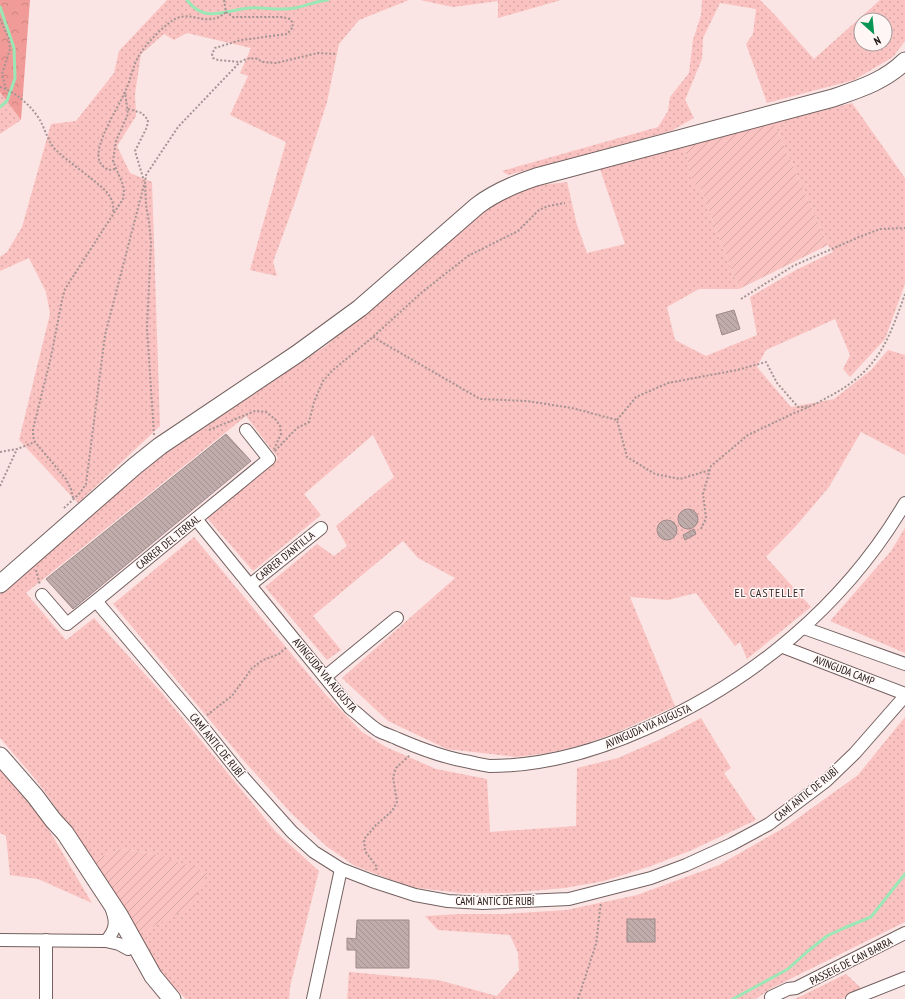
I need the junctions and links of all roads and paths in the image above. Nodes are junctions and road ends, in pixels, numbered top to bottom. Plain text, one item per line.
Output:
1 (224, 0) edge
2 (226, 12) junction
3 (0, 19) edge
4 (336, 54) dead end
5 (905, 61) edge
6 (240, 62) junction
7 (0, 87) edge
8 (6, 89) junction
9 (125, 92) junction
10 (128, 108) junction
11 (115, 169) junction
12 (144, 183) junction
13 (565, 203) dead end
14 (113, 213) junction
15 (905, 228) edge
16 (905, 294) edge
17 (741, 298) dead end
18 (373, 337) junction
19 (810, 406) junction
20 (617, 420) junction
21 (309, 422) dead end
22 (246, 430) dead end
23 (35, 442) junction
24 (160, 446) junction
25 (17, 449) junction
26 (0, 452) edge
27 (710, 470) junction
28 (0, 486) edge
29 (905, 503) edge
30 (196, 519) junction
31 (321, 528) dead end
32 (701, 529) dead end
33 (0, 584) edge
34 (250, 585) junction
35 (42, 595) dead end
36 (96, 601) junction
37 (397, 618) dead end
38 (804, 628) junction
39 (296, 641) junction
40 (783, 646) junction
41 (905, 664) edge
42 (325, 677) junction
43 (905, 695) edge
44 (198, 721) junction
45 (417, 748) junction
46 (0, 756) edge
47 (53, 820) junction
48 (341, 869) junction
49 (372, 881) junction
50 (602, 891) junction
51 (108, 898) junction
52 (905, 933) edge
53 (111, 934) junction
54 (0, 940) edge
55 (46, 940) junction
56 (905, 978) edge
57 (796, 988) junction
58 (770, 998) edge
59 (46, 999) edge
60 (164, 999) edge
61 (172, 999) edge
62 (313, 999) edge
63 (578, 999) edge
64 (788, 999) edge
65 (852, 999) edge

1 - 2 path
2 - 6 path
2 - 9 path
3 - 8 path
4 - 6 path
5 - 24 main road
6 - 12 path
7 - 8 path
8 - 14 path
9 - 10 path
9 - 11 path
10 - 11 path
10 - 12 path
11 - 14 path
12 - 23 path
12 - 24 path
13 - 18 path
14 - 23 path
15 - 17 path
16 - 19 path
18 - 20 path
18 - 21 path
19 - 20 path
19 - 27 path
20 - 27 path
22 - 30 street, CARRER DEL TERRAL
23 - 25 path
24 - 33 main road
25 - 26 path
25 - 28 path
27 - 32 path
29 - 38 street, AVINGUDA VIA AUGUSTA
30 - 34 street, AVINGUDA VIA AUGUSTA
30 - 36 street, CARRER DEL TERRAL
31 - 34 street, CARRER D'ANTILLA
34 - 39 street, AVINGUDA VIA AUGUSTA
35 - 36 street, CARRER DEL TERRAL
36 - 44 street, CAMÍ ANTIC DE RUBÍ
37 - 42 street
38 - 40 street, AVINGUDA VIA AUGUSTA
38 - 41 street
39 - 42 street, AVINGUDA VIA AUGUSTA
39 - 44 path
40 - 43 street, AVINGUDA CAMP
40 - 45 street, AVINGUDA VIA AUGUSTA
42 - 45 street, AVINGUDA VIA AUGUSTA
43 - 50 street, CAMÍ ANTIC DE RUBÍ
44 - 48 street, CAMÍ ANTIC DE RUBÍ
45 - 49 path
46 - 47 main road
47 - 51 main road
47 - 53 main road
48 - 49 street, CAMÍ ANTIC DE RUBÍ
48 - 62 street
49 - 50 street, CAMÍ ANTIC DE RUBÍ
50 - 63 path
51 - 53 street
51 - 61 main road
52 - 57 street, PASSEIG DE CAN BARRA
53 - 55 street
53 - 60 main road
54 - 55 street
55 - 59 street
56 - 65 street
57 - 58 street, PASSEIG DE CAN BARRA
57 - 64 street, PASSEIG DE CAN BARRA

